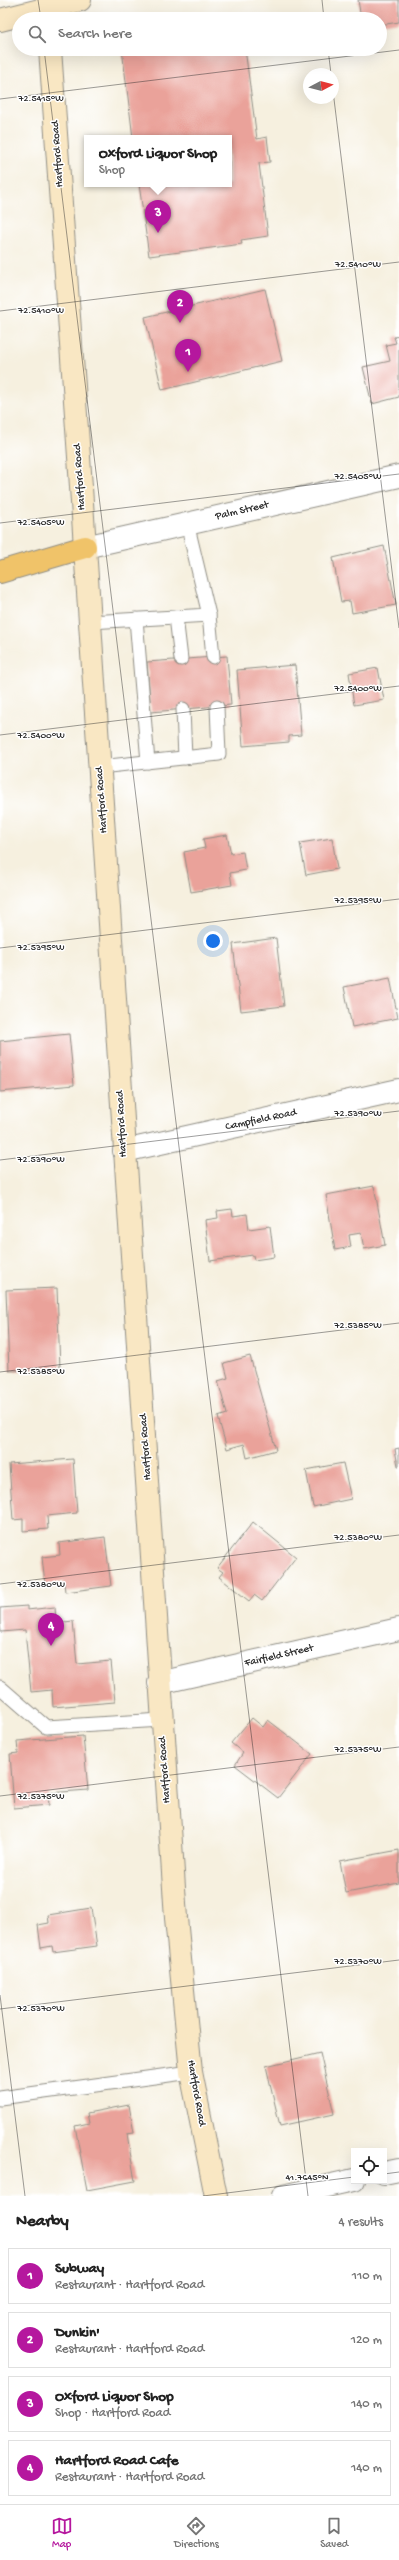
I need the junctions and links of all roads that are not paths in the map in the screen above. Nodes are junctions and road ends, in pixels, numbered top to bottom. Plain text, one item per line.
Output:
1 (80, 0) edge
2 (47, 9) edge
3 (34, 12) edge
4 (12, 17) edge
5 (0, 20) edge
6 (50, 56) edge
7 (399, 476) edge
8 (187, 523) junction
9 (85, 547) junction
10 (0, 572) edge
11 (209, 615) junction
12 (176, 617) junction
13 (136, 619) junction
14 (90, 622) junction
15 (213, 657) dead end
16 (181, 659) dead end
17 (217, 707) dead end
18 (183, 709) dead end
19 (185, 758) junction
20 (148, 762) junction
21 (100, 767) junction
22 (399, 1090) edge
23 (124, 1151) junction
24 (399, 1629) edge
25 (159, 1683) junction
26 (0, 1687) edge
27 (162, 1720) junction
28 (191, 2072) junction
29 (0, 2098) edge
30 (399, 2170) edge
31 (387, 2172) edge
32 (351, 2181) edge
33 (216, 2196) edge
34 (283, 2196) edge

1 - 2 main road
2 - 3 main road
4 - 5 main road
6 - 9 main road, Hartford Road
7 - 8 street, Palm Street
8 - 9 street, Palm Street
8 - 11 lane
9 - 10 highway
9 - 14 main road, Hartford Road
11 - 12 lane
11 - 15 lane
12 - 13 lane
12 - 16 lane
13 - 14 lane
13 - 20 lane
14 - 21 main road, Hartford Road
17 - 19 lane
18 - 19 lane
19 - 20 lane
20 - 21 lane
21 - 23 main road, Hartford Road
22 - 23 street, Campfield Road
23 - 25 main road, Hartford Road
24 - 25 street, Fairfield Street
25 - 27 main road, Hartford Road
26 - 27 lane
27 - 28 main road, Hartford Road
28 - 29 lane
28 - 33 main road, Hartford Road
30 - 31 street
32 - 34 street

